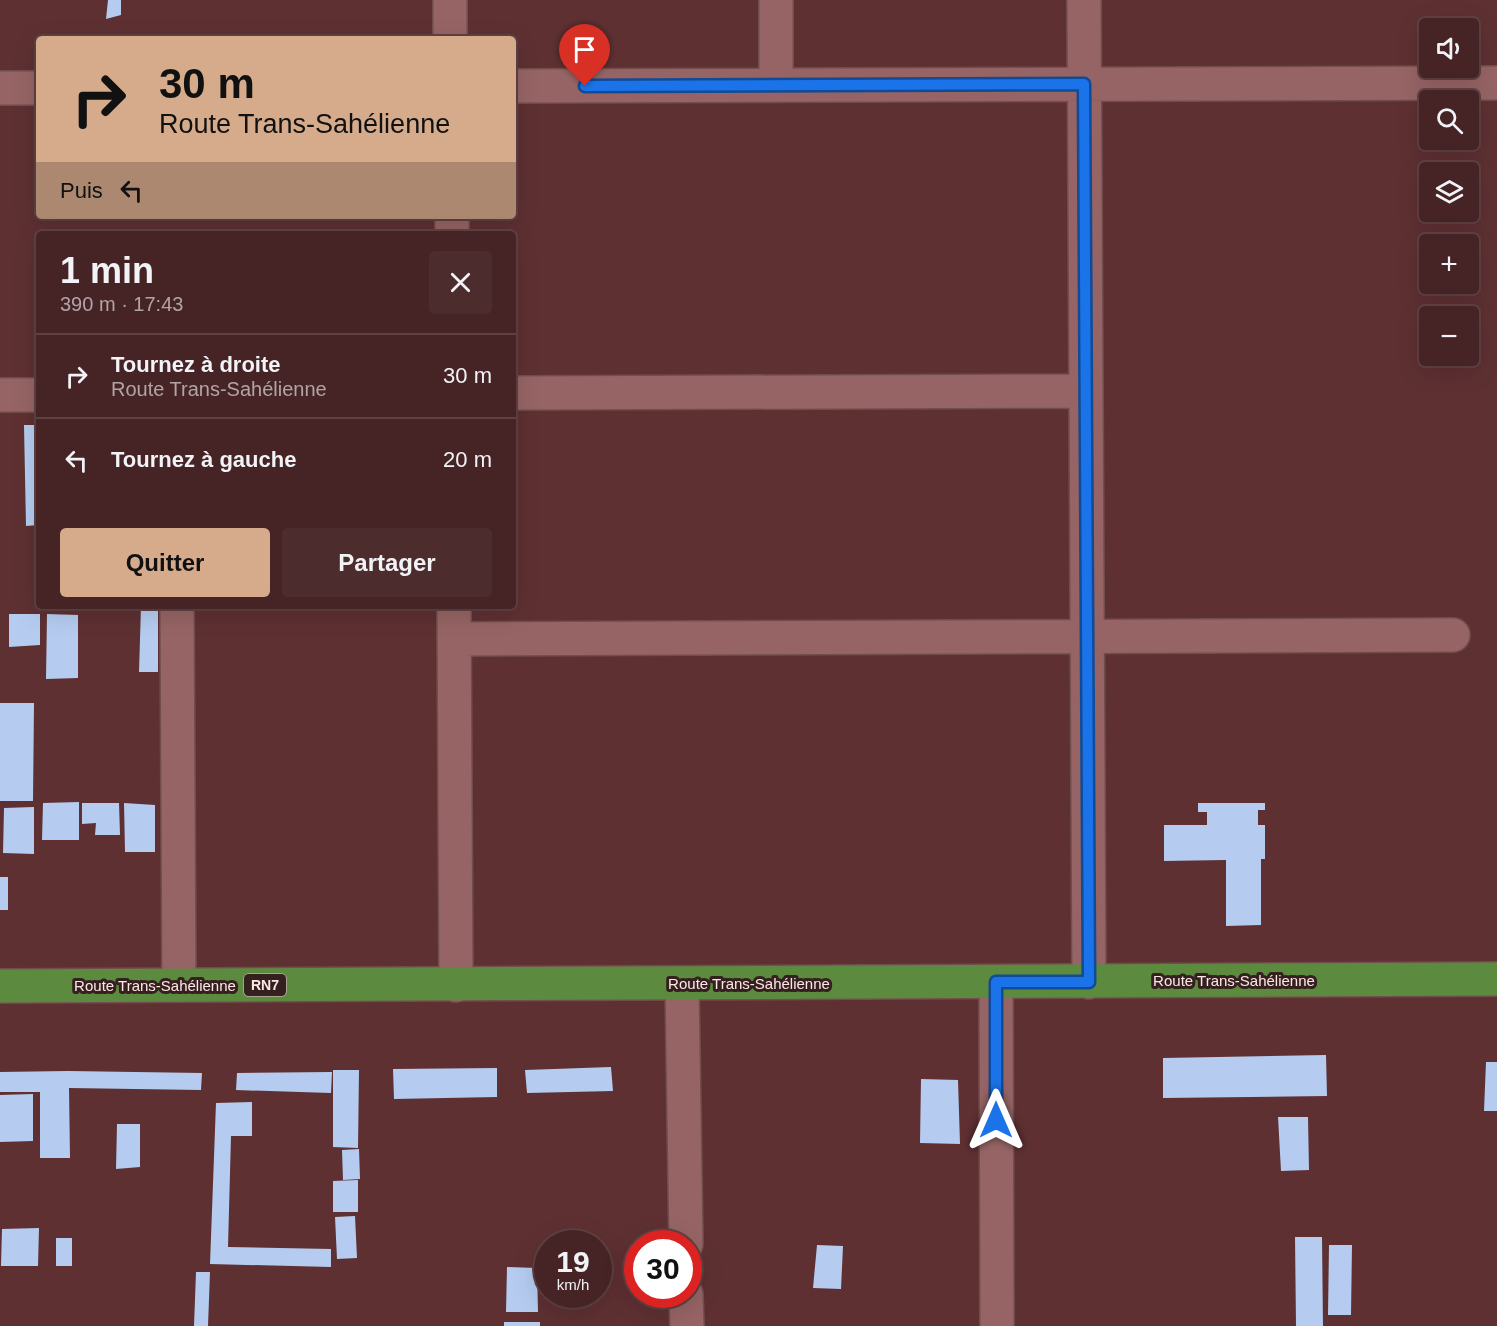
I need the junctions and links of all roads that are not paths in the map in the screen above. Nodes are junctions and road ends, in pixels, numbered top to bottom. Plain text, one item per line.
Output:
1 (450, 0) edge
2 (776, 0) edge
3 (1084, 0) edge
4 (450, 36) edge
5 (1497, 83) edge
6 (1084, 84) junction
7 (776, 85) junction
8 (516, 86) edge
9 (0, 88) edge
10 (36, 88) edge
11 (1086, 391) junction
12 (516, 393) edge
13 (0, 395) edge
14 (36, 395) edge
15 (177, 609) edge
16 (454, 609) edge
17 (1453, 635) dead end
18 (1087, 636) junction
19 (454, 639) junction
20 (1497, 979) edge
21 (996, 982) junction
22 (1089, 982) junction
23 (682, 984) junction
24 (456, 985) junction
25 (0, 986) edge
26 (179, 986) junction
27 (686, 1230) edge
28 (686, 1308) edge
29 (687, 1326) edge
30 (997, 1326) edge

1 - 4 street
2 - 7 street
3 - 6 street
5 - 6 street
6 - 7 street
6 - 11 street
7 - 8 street
9 - 10 street
11 - 12 street
11 - 18 street
13 - 14 street
15 - 26 street
16 - 19 street
17 - 18 street
18 - 19 street
18 - 22 street
19 - 24 street
20 - 22 highway, Route Trans-Sahélienne / RN7
21 - 22 highway, Route Trans-Sahélienne / RN7
21 - 23 highway, Route Trans-Sahélienne / RN7
21 - 30 street
23 - 24 highway, Route Trans-Sahélienne / RN7
23 - 27 street
24 - 26 highway, Route Trans-Sahélienne / RN7
25 - 26 highway, Route Trans-Sahélienne / RN7
28 - 29 street

